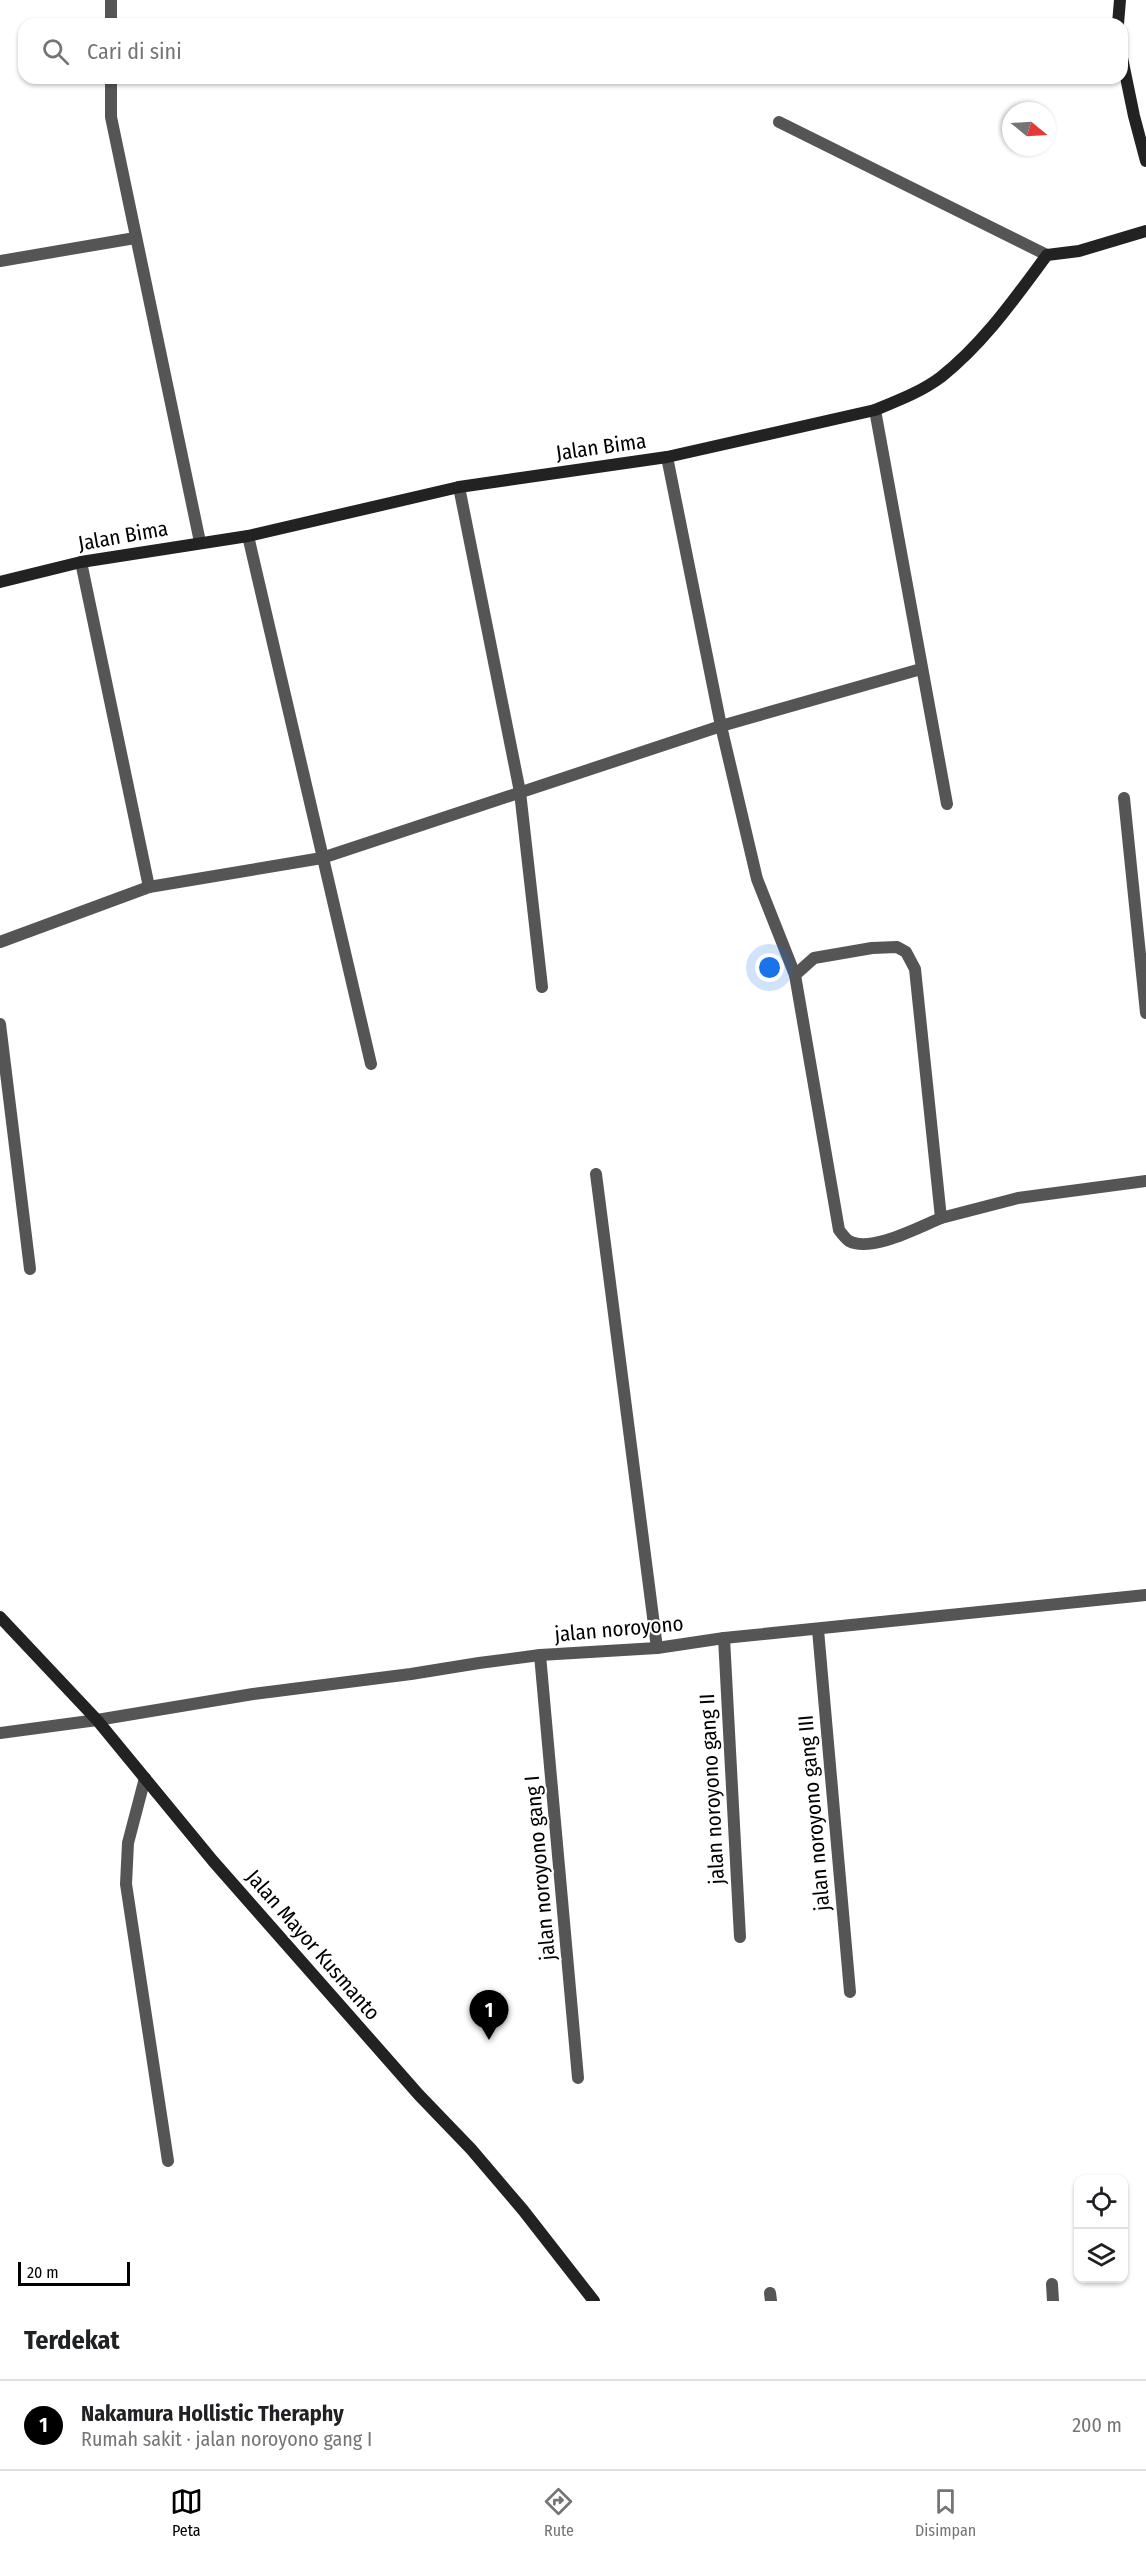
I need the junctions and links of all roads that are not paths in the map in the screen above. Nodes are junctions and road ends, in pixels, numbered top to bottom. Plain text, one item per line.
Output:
1 (111, 0) edge
2 (1120, 0) edge
3 (111, 18) edge
4 (1118, 18) edge
5 (111, 84) edge
6 (1127, 84) edge
7 (779, 122) dead end
8 (1146, 161) edge
9 (1146, 231) edge
10 (135, 238) junction
11 (1047, 255) junction
12 (0, 261) edge
13 (874, 410) junction
14 (668, 457) junction
15 (459, 487) junction
16 (248, 536) junction
17 (200, 542) junction
18 (81, 562) junction
19 (0, 582) edge
20 (921, 669) junction
21 (722, 726) junction
22 (520, 792) junction
23 (1124, 798) dead end
24 (947, 804) dead end
25 (322, 858) junction
26 (149, 887) junction
27 (0, 942) edge
28 (795, 975) junction
29 (542, 987) dead end
30 (1146, 1013) edge
31 (0, 1024) edge
32 (371, 1064) dead end
33 (596, 1174) dead end
34 (1146, 1181) edge
35 (941, 1218) junction
36 (30, 1269) dead end
37 (1146, 1594) edge
38 (0, 1617) edge
39 (818, 1630) junction
40 (724, 1638) junction
41 (657, 1648) junction
42 (540, 1655) junction
43 (97, 1720) junction
44 (0, 1733) edge
45 (145, 1778) junction
46 (740, 1938) dead end
47 (850, 1992) dead end
48 (578, 2078) dead end
49 (168, 2161) dead end
50 (1052, 2284) dead end
51 (594, 2301) edge
52 (1053, 2301) edge

1 - 3 street
2 - 4 street
5 - 10 street
6 - 8 street
7 - 11 street
9 - 11 street
10 - 12 street
10 - 17 street
11 - 13 street, Jalan Bima
13 - 14 street, Jalan Bima
13 - 20 street
14 - 15 street, Jalan Bima
14 - 21 street
15 - 16 street, Jalan Bima
15 - 22 street
16 - 17 street, Jalan Bima
16 - 25 street
17 - 18 street, Jalan Bima
18 - 19 street, Jalan Bima
18 - 26 street
20 - 21 street
20 - 24 street
21 - 22 street
21 - 28 street
22 - 25 street
22 - 29 street
23 - 30 street
25 - 26 street
25 - 32 street
26 - 27 street
28 - 35 street
28 - 35 street
31 - 36 street
33 - 41 street
34 - 35 street
37 - 39 street, jalan noroyono
38 - 43 street, Jalan Mayor Kusmanto
39 - 40 street, jalan noroyono
39 - 47 street, jalan noroyono gang III
40 - 41 street, jalan noroyono
40 - 46 street, jalan noroyono gang II
41 - 42 street, jalan noroyono
42 - 43 street, jalan noroyono
42 - 48 street, jalan noroyono gang I
43 - 44 street, jalan noroyono
43 - 45 street, Jalan Mayor Kusmanto
45 - 49 street
45 - 51 street, Jalan Mayor Kusmanto
50 - 52 street

